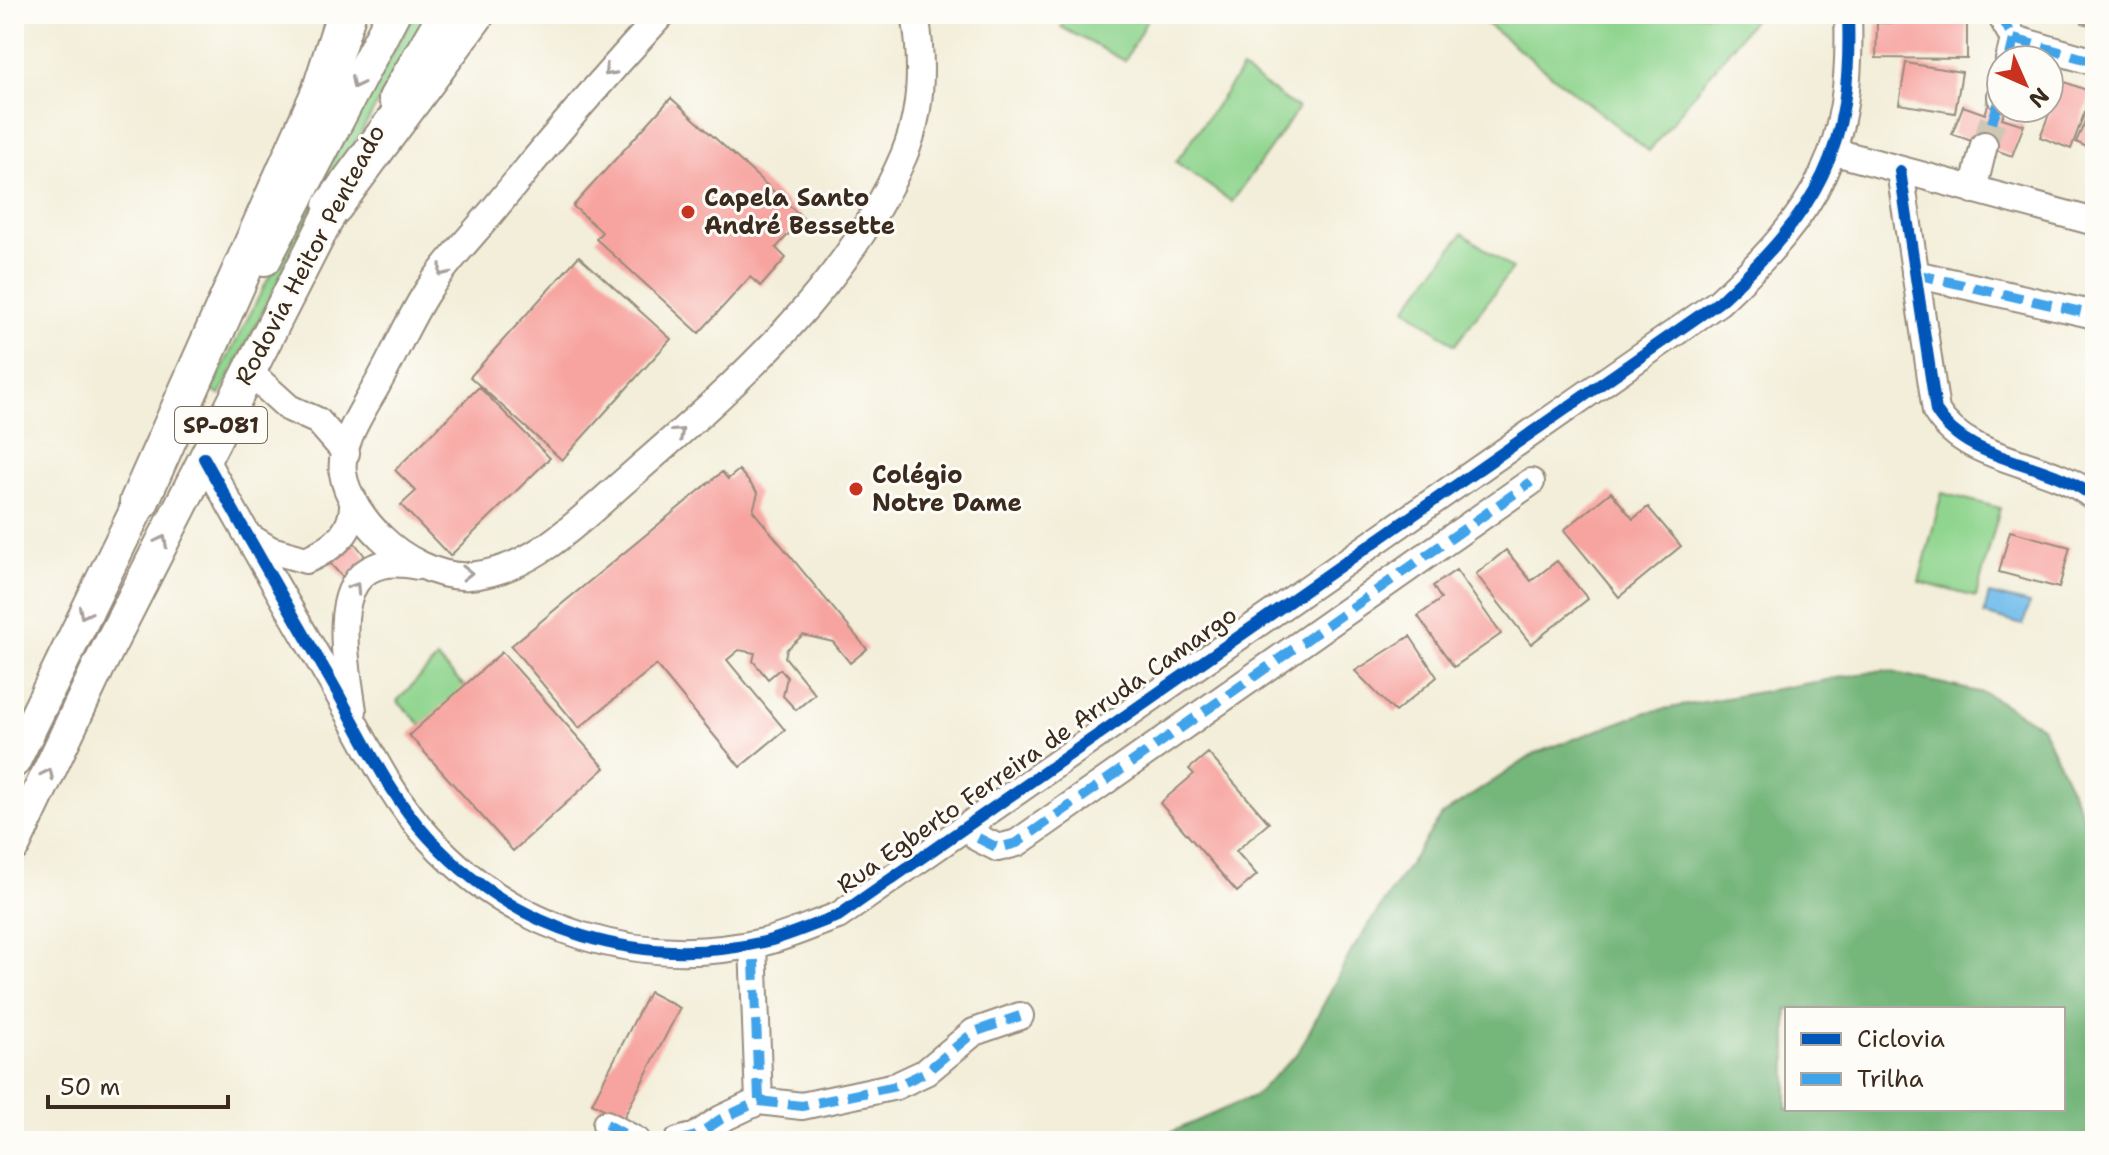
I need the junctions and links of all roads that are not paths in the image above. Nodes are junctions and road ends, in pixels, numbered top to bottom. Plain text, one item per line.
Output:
1 (346, 14) edge
2 (393, 14) edge
3 (444, 14) edge
4 (475, 14) edge
5 (662, 14) edge
6 (915, 14) edge
7 (1848, 14) edge
8 (2000, 14) edge
9 (2010, 44) edge
10 (2065, 58) edge
11 (2095, 62) edge
12 (1984, 145) tunnel mouth
13 (1835, 152) junction
14 (1900, 171) junction
15 (1973, 190) junction
16 (333, 206) junction
17 (2095, 222) edge
18 (1915, 274) junction
19 (2095, 315) edge
20 (248, 371) junction
21 (346, 453) junction
22 (204, 458) junction
23 (1531, 482) dead end
24 (2095, 498) edge
25 (353, 499) junction
26 (139, 502) junction
27 (246, 535) junction
28 (425, 567) junction
29 (355, 722) junction
30 (14, 761) edge
31 (968, 825) junction
32 (14, 845) edge
33 (753, 944) junction
34 (1020, 1016) dead end
35 (759, 1101) junction
36 (606, 1124) dead end
37 (637, 1141) edge
38 (678, 1141) edge

1 - 26 highway
2 -> 26 main road, Rodovia Heitor Penteado / SP-081
3 - 16 main road, Rodovia Heitor Penteado / SP-081
4 - 16 highway
5 -> 21 street
28 -> 6 street
7 - 13 street, Rua Egberto Ferreira de Arruda Camargo
8 - 9 street
10 - 11 street
12 - 15 street
13 - 14 street
13 - 31 street, Rua Egberto Ferreira de Arruda Camargo
14 - 15 street
14 - 18 street
15 - 17 street
16 - 20 main road, Rodovia Heitor Penteado / SP-081
18 - 19 street
18 - 24 street
20 - 21 street
20 - 22 main road, Rodovia Heitor Penteado / SP-081
21 - 25 street
22 - 27 street, Rua Egberto Ferreira de Arruda Camargo
32 -> 22 main road, Rodovia Heitor Penteado / SP-081
23 - 31 street
25 - 27 street
25 - 28 street
26 -> 30 main road, Rodovia Heitor Penteado / SP-081
27 - 29 street, Rua Egberto Ferreira de Arruda Camargo
29 -> 28 street
29 - 33 street, Rua Egberto Ferreira de Arruda Camargo
31 - 33 street, Rua Egberto Ferreira de Arruda Camargo
33 - 35 street
34 - 35 street
35 - 38 street
36 - 37 street

